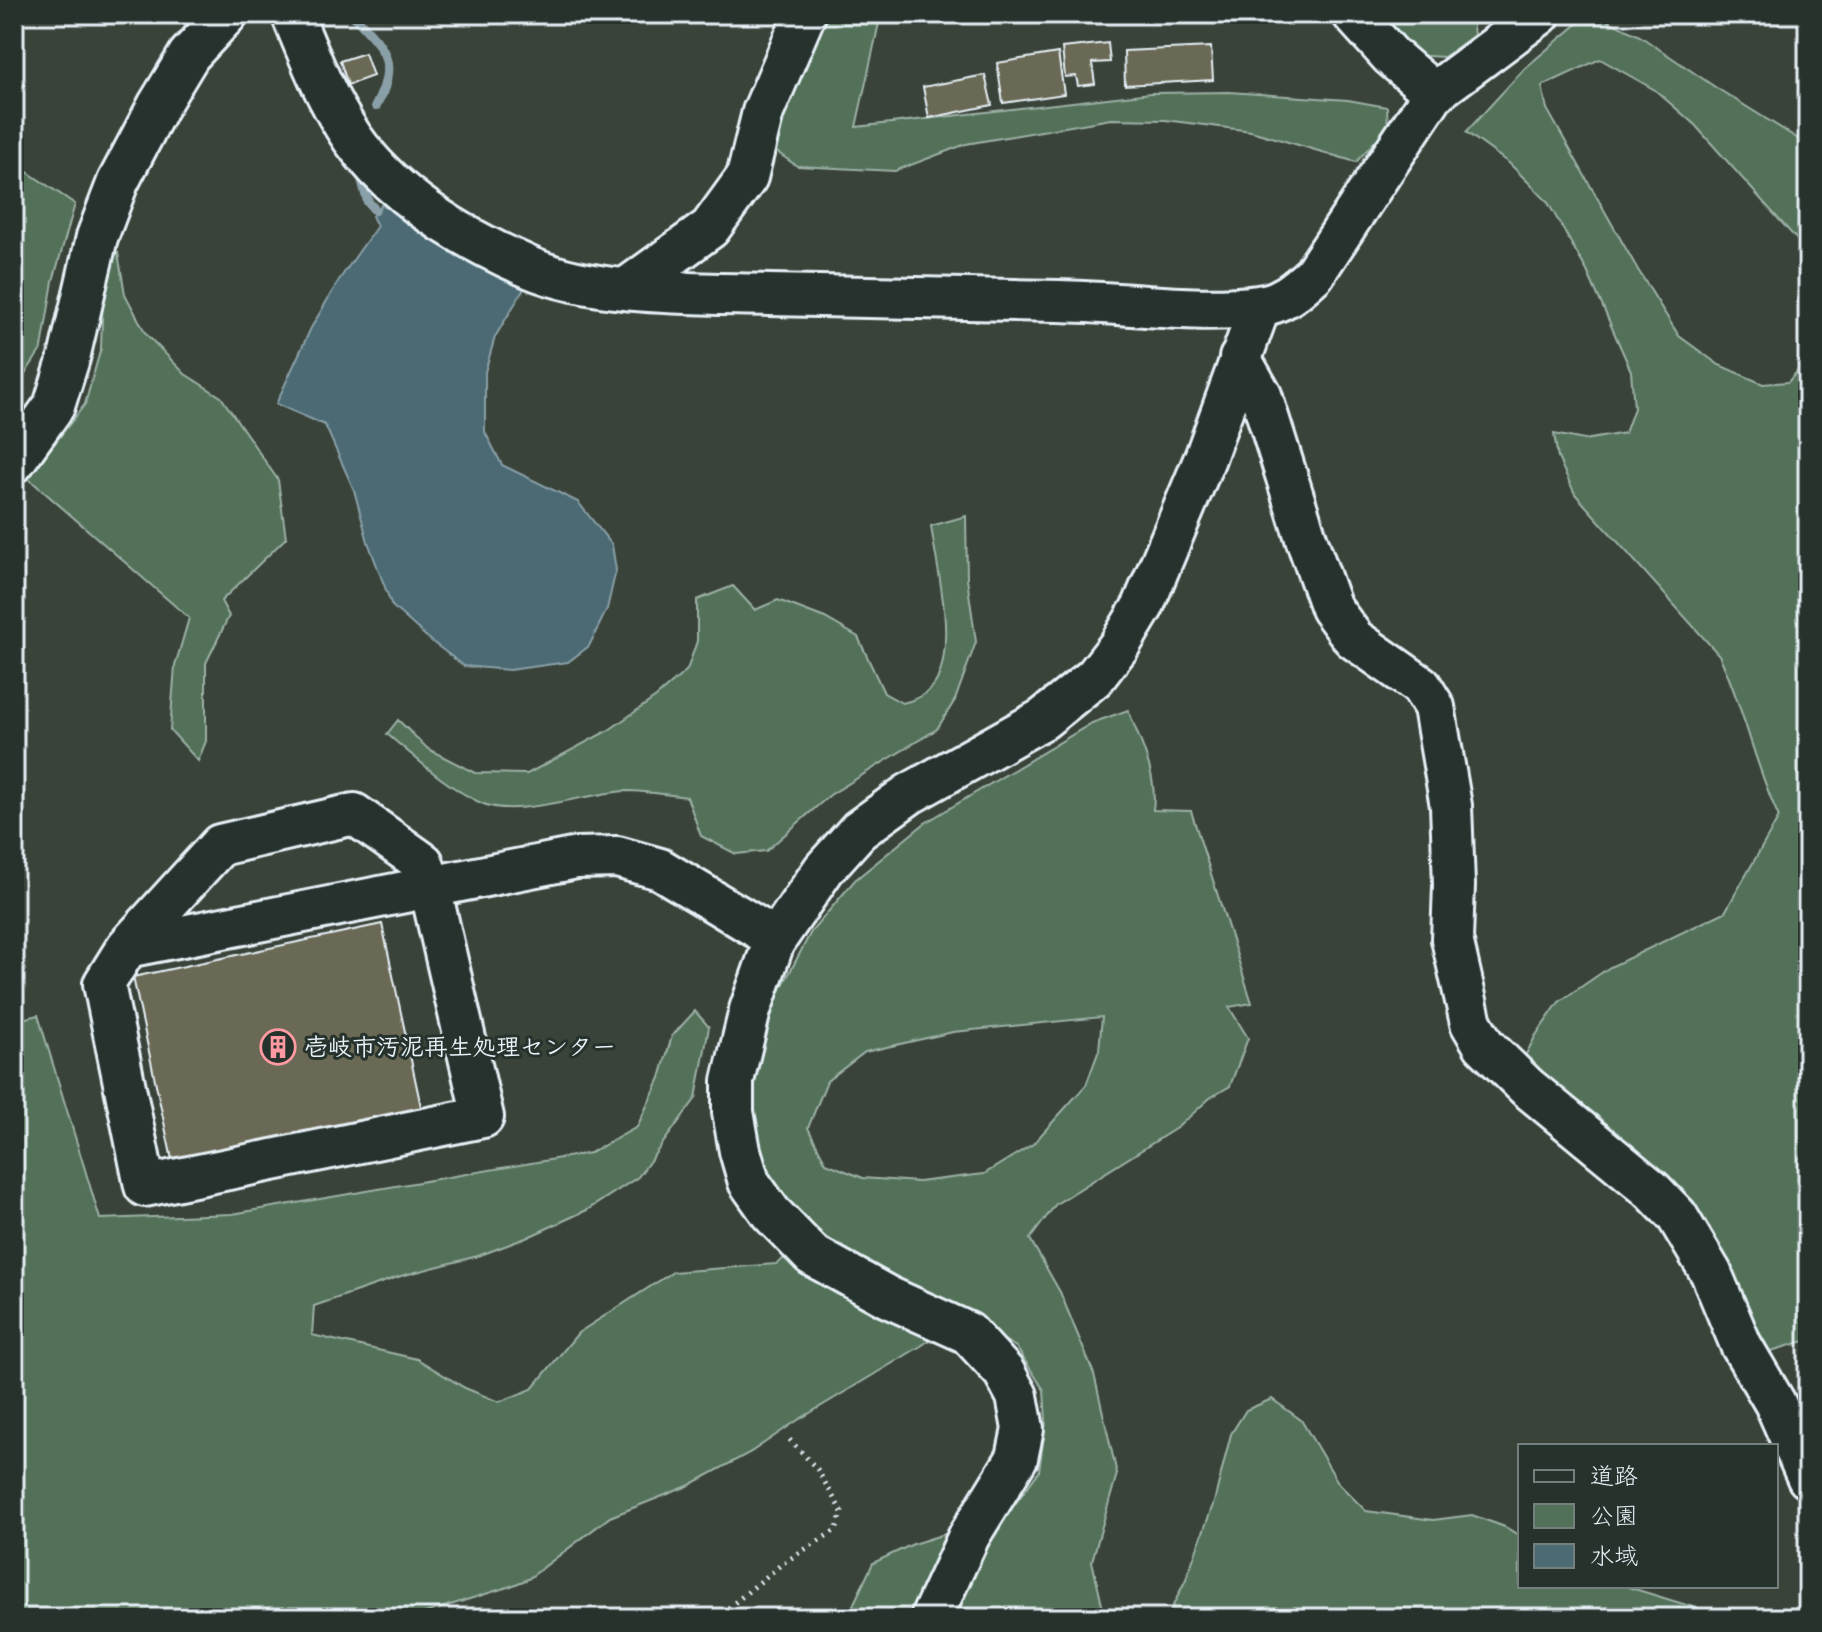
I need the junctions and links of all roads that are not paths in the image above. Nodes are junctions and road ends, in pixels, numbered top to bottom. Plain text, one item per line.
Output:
1 (227, 14) edge
2 (292, 14) edge
3 (805, 14) edge
4 (1353, 14) edge
5 (1540, 14) edge
6 (1434, 93) junction
7 (627, 288) junction
8 (1260, 306) junction
9 (1240, 358) junction
10 (14, 462) edge
11 (430, 887) junction
12 (774, 942) junction
13 (127, 947) junction
14 (1808, 1478) edge
15 (931, 1618) edge

1 - 10 street
2 - 7 street
3 - 7 street
4 - 6 street
5 - 6 street
6 - 8 street
7 - 8 street
8 - 9 street
9 - 12 street
9 - 14 street
11 - 12 street
11 - 13 street
11 - 13 street
11 - 13 street
12 - 15 street

